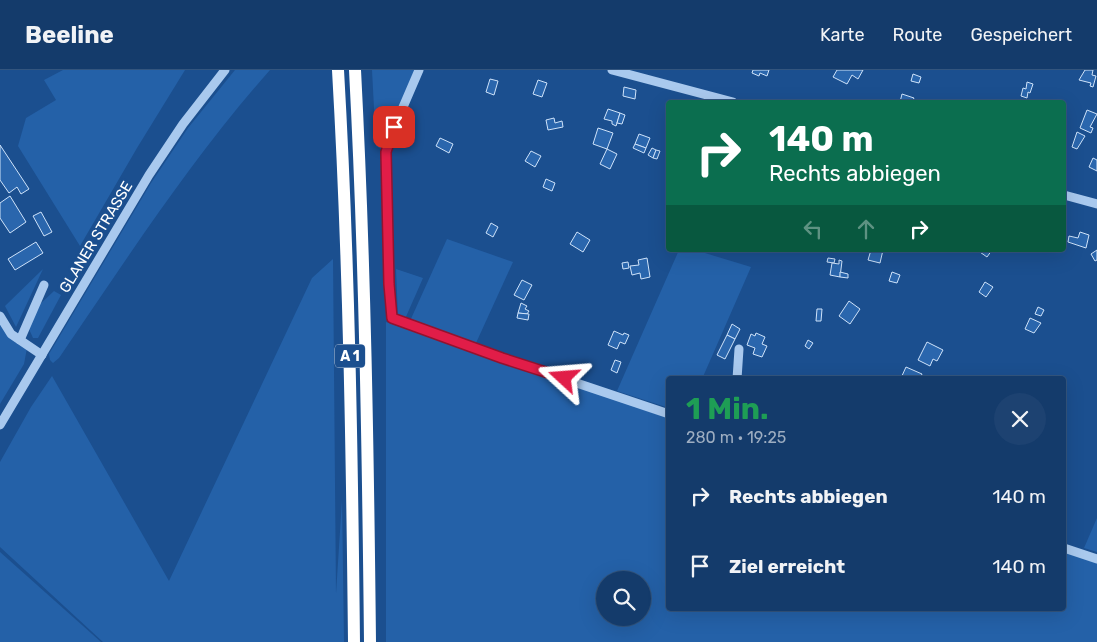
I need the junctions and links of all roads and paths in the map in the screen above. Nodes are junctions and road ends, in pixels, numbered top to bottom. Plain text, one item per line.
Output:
1 (225, 70) edge
2 (338, 70) edge
3 (354, 70) edge
4 (419, 70) edge
5 (612, 70) edge
6 (725, 100) edge
7 (1066, 196) edge
8 (1097, 204) edge
9 (44, 285) dead end
10 (0, 316) edge
11 (20, 340) junction
12 (739, 349) dead end
13 (42, 355) junction
14 (737, 376) edge
15 (666, 413) edge
16 (0, 425) edge
17 (1066, 549) edge
18 (1097, 559) edge
19 (354, 642) edge
20 (370, 642) edge

1 - 13 street, GLANER STRASSE
2 - 19 highway, A 1
3 - 20 highway, A 1
4 - 15 street
5 - 6 street
7 - 8 street
9 - 11 street
10 - 11 street
11 - 13 street
12 - 14 street
13 - 16 street, GLANER STRASSE
17 - 18 street

